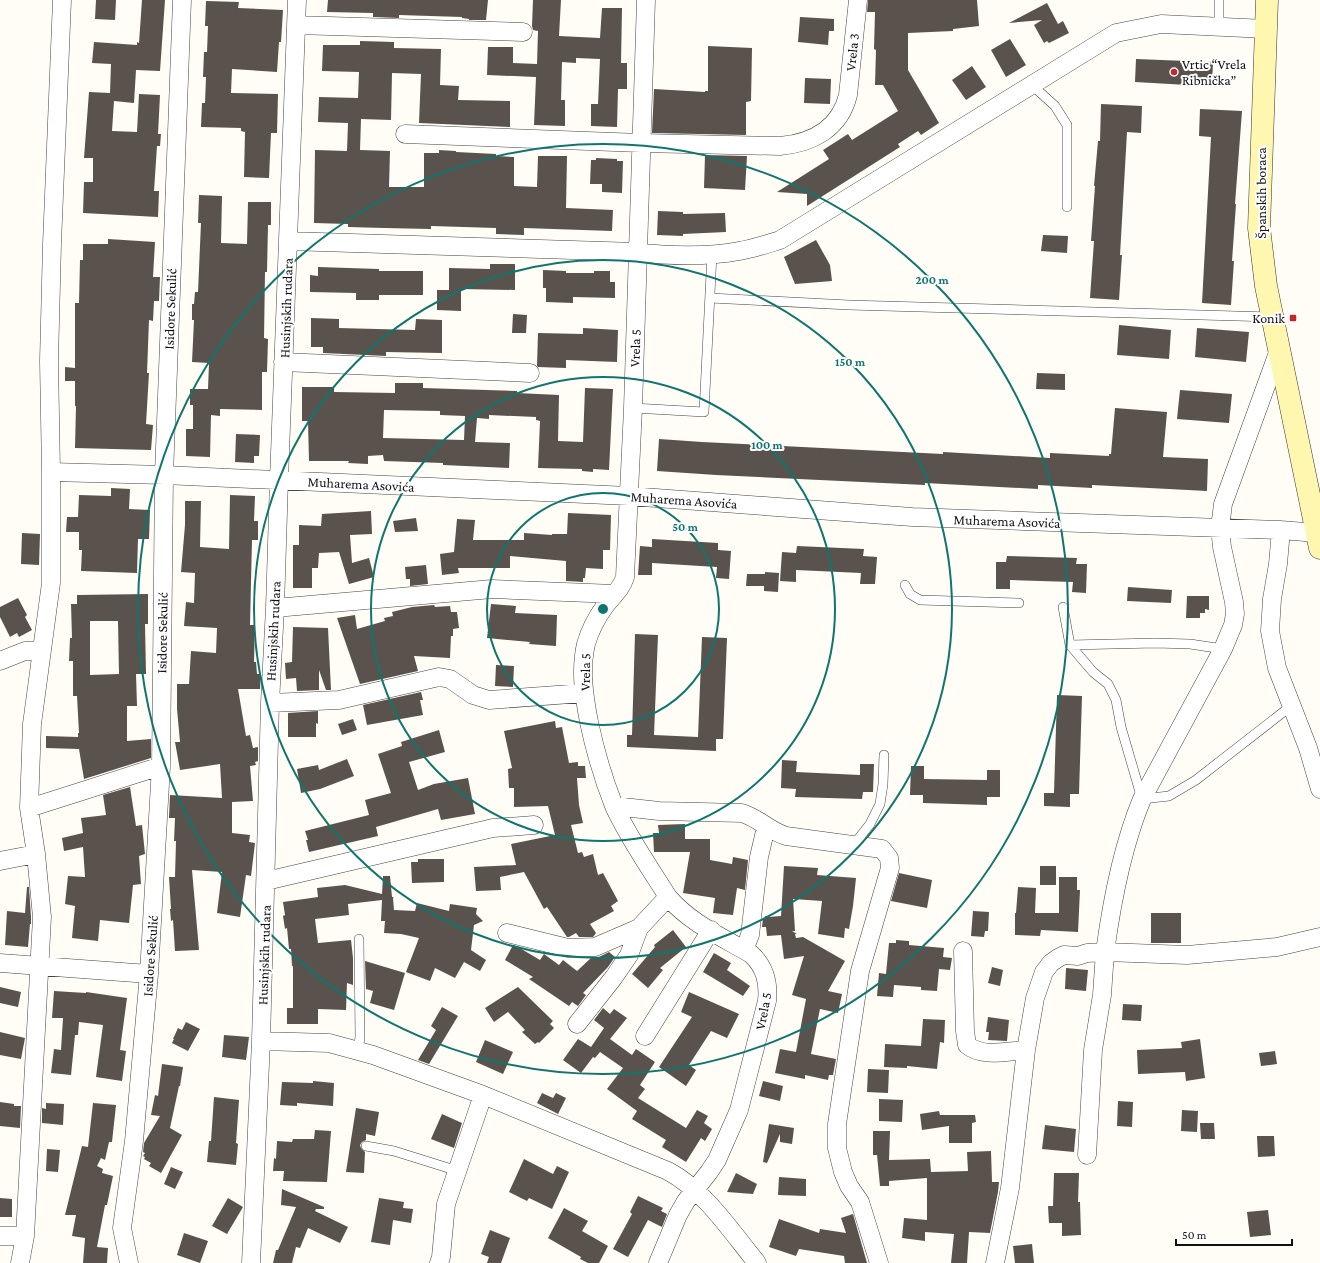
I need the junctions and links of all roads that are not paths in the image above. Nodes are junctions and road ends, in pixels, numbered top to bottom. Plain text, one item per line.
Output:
1 (62, 0) edge
2 (182, 0) edge
3 (297, 0) edge
4 (646, 0) edge
5 (858, 0) edge
6 (1219, 0) edge
7 (1266, 0) edge
8 (296, 25) junction
9 (1219, 27) junction
10 (1266, 29) junction
11 (523, 32) dead end
12 (1032, 85) junction
13 (405, 134) dead end
14 (641, 143) junction
15 (1067, 207) dead end
16 (288, 241) junction
17 (637, 252) junction
18 (712, 254) junction
19 (710, 298) junction
20 (1272, 318) junction
21 (1279, 350) junction
22 (284, 362) junction
23 (530, 373) dead end
24 (633, 408) junction
25 (51, 472) junction
26 (164, 475) junction
27 (279, 480) junction
28 (629, 496) junction
29 (1220, 528) junction
30 (1281, 530) junction
31 (1318, 541) edge
32 (905, 585) dead end
33 (615, 594) junction
34 (1019, 603) dead end
35 (1063, 607) dead end
36 (275, 608) junction
37 (1070, 645) junction
38 (1223, 649) junction
39 (41, 650) junction
40 (0, 661) edge
41 (584, 693) junction
42 (270, 703) junction
43 (1291, 706) junction
44 (884, 755) dead end
45 (161, 766) junction
46 (1320, 789) edge
47 (1142, 799) junction
48 (614, 806) junction
49 (29, 808) junction
50 (534, 825) dead end
51 (766, 827) junction
52 (857, 846) junction
53 (36, 854) junction
54 (0, 861) edge
55 (266, 881) junction
56 (668, 897) junction
57 (639, 928) junction
58 (711, 930) junction
59 (507, 933) dead end
60 (1320, 937) edge
61 (359, 939) dead end
62 (744, 950) junction
63 (963, 951) dead end
64 (1105, 952) junction
65 (0, 963) edge
66 (40, 967) junction
67 (149, 974) junction
68 (577, 1024) dead end
69 (645, 1036) dead end
70 (261, 1042) junction
71 (358, 1050) junction
72 (1026, 1050) junction
73 (483, 1095) junction
74 (366, 1146) dead end
75 (1087, 1155) dead end
76 (458, 1171) junction
77 (695, 1190) junction
78 (0, 1236) edge
79 (25, 1236) junction
80 (20, 1263) edge
81 (129, 1263) edge
82 (251, 1263) edge
83 (439, 1263) edge
84 (658, 1263) edge
85 (757, 1263) edge
86 (880, 1263) edge
87 (995, 1263) edge

1 - 25 street
2 - 26 street, Isidore Sekulić
3 - 8 street, Husinjskih rudara
4 - 14 street, Vrela 5
5 - 14 street, Vrela 3
6 - 9 lane
7 - 10 main road, Španskih boraca
8 - 11 street
8 - 16 street, Husinjskih rudara
9 - 10 street
9 - 12 street
10 - 20 main road, Španskih boraca
12 - 15 lane
12 - 18 street
13 - 14 street
14 - 17 street, Vrela 5
16 - 17 street
16 - 22 street, Husinjskih rudara
17 - 18 street
17 - 24 street, Vrela 5
18 - 19 lane
19 - 20 lane
19 - 24 lane
20 - 21 main road, Španskih boraca
21 - 29 street
21 - 31 main road, Španskih boraca
22 - 23 street
22 - 27 street, Husinjskih rudara
24 - 28 street, Vrela 5
25 - 26 street, Muharema Asovića
25 - 39 street
26 - 27 street, Muharema Asovića
26 - 45 street, Isidore Sekulić
27 - 28 street, Muharema Asovića
27 - 36 street, Husinjskih rudara
28 - 29 street, Muharema Asovića
28 - 33 street, Vrela 5
29 - 30 street, Muharema Asovića
29 - 38 street
30 - 31 street, Muharema Asovića
30 - 43 street
32 - 34 lane
33 - 36 street
33 - 41 street, Vrela 5
35 - 37 lane
36 - 42 street, Husinjskih rudara
37 - 38 lane
37 - 47 lane
38 - 47 street
39 - 40 street
39 - 49 street
41 - 42 street
41 - 48 street, Vrela 5
42 - 55 street, Husinjskih rudara
43 - 46 street
43 - 47 lane
44 - 52 lane
45 - 49 street
45 - 67 street, Isidore Sekulić
47 - 64 street
48 - 51 street
48 - 56 street, Vrela 5
49 - 53 street
50 - 55 street
51 - 52 street
51 - 62 street
52 - 86 street
53 - 54 street
53 - 66 street
55 - 70 street, Husinjskih rudara
56 - 57 street
56 - 58 street, Vrela 5
57 - 59 street
57 - 68 street
58 - 62 street, Vrela 5
58 - 69 street
60 - 64 street
61 - 71 lane
62 - 77 street, Vrela 5
63 - 72 street
64 - 72 street
64 - 75 street
65 - 66 street
66 - 67 street
66 - 79 street
67 - 81 street, Isidore Sekulić
70 - 71 street
70 - 82 street, Husinjskih rudara
71 - 73 street
72 - 87 street
73 - 76 street
73 - 77 street
74 - 76 lane
76 - 83 street
77 - 84 street, Vrela 5
77 - 85 street
78 - 79 street
79 - 80 street

